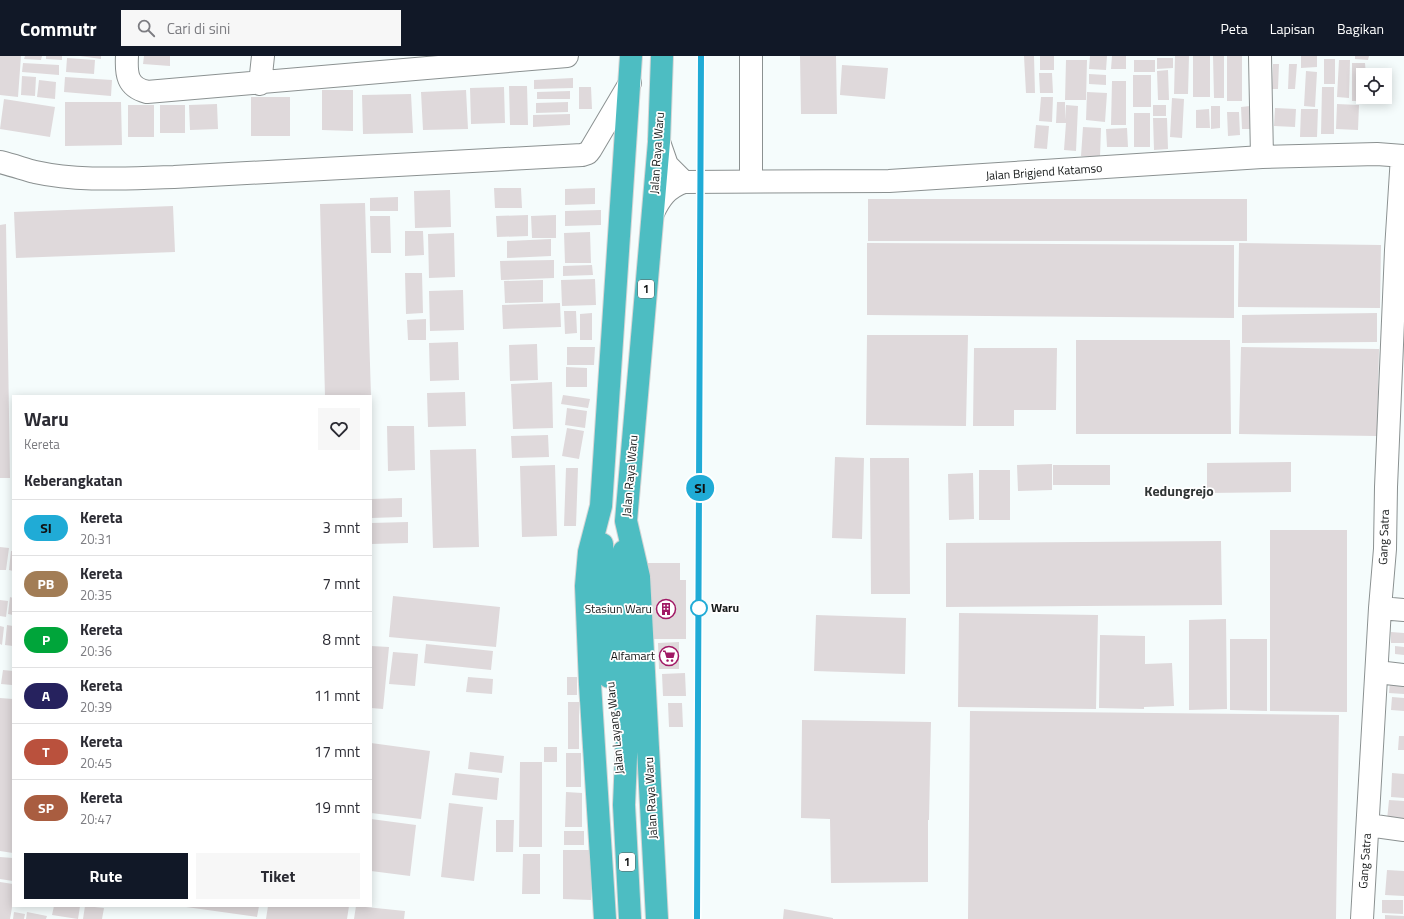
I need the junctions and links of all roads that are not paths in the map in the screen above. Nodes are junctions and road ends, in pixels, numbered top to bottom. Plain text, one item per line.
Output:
1 (127, 56) edge
2 (263, 56) edge
3 (567, 56) edge
4 (631, 56) edge
5 (662, 56) edge
6 (751, 56) edge
7 (1260, 56) edge
8 (538, 57) edge
9 (630, 83) junction
10 (260, 84) junction
11 (659, 142) junction
12 (1403, 156) edge
13 (1262, 158) junction
14 (0, 162) edge
15 (751, 181) junction
16 (684, 182) junction
17 (653, 213) junction
18 (601, 506) junction
19 (626, 521) junction
20 (1380, 608) junction
21 (1404, 610) edge
22 (1377, 672) junction
23 (1404, 676) edge
24 (624, 805) junction
25 (1368, 825) junction
26 (1404, 830) edge
27 (605, 919) edge
28 (630, 919) edge
29 (657, 919) edge
30 (1362, 919) edge

1 - 10 street
2 - 10 street
3 - 8 street
4 - 9 highway, 1
5 - 11 highway, Jalan Raya Waru / 1
6 - 15 street
7 - 13 street
8 - 10 street
9 - 14 street
9 - 18 highway, 1
11 - 16 street
11 - 17 highway, Jalan Raya Waru / 1
12 - 13 street, Jalan Brigjend Katamso
12 - 20 street, Gang Satra
13 - 15 street, Jalan Brigjend Katamso
15 - 16 street, Jalan Brigjend Katamso
16 - 17 street, Jalan Brigjend Katamso
17 - 19 highway, Jalan Raya Waru / 1
18 - 24 highway, Jalan Layang Waru / 1
18 - 27 highway
19 - 24 highway, Jalan Layang Waru / 1
19 - 29 highway, Jalan Raya Waru
20 - 21 street
20 - 22 street, Gang Satra
22 - 23 street
22 - 25 street, Gang Satra
24 - 28 highway, Jalan Layang Waru / 1
25 - 26 street
25 - 30 street, Gang Satra

